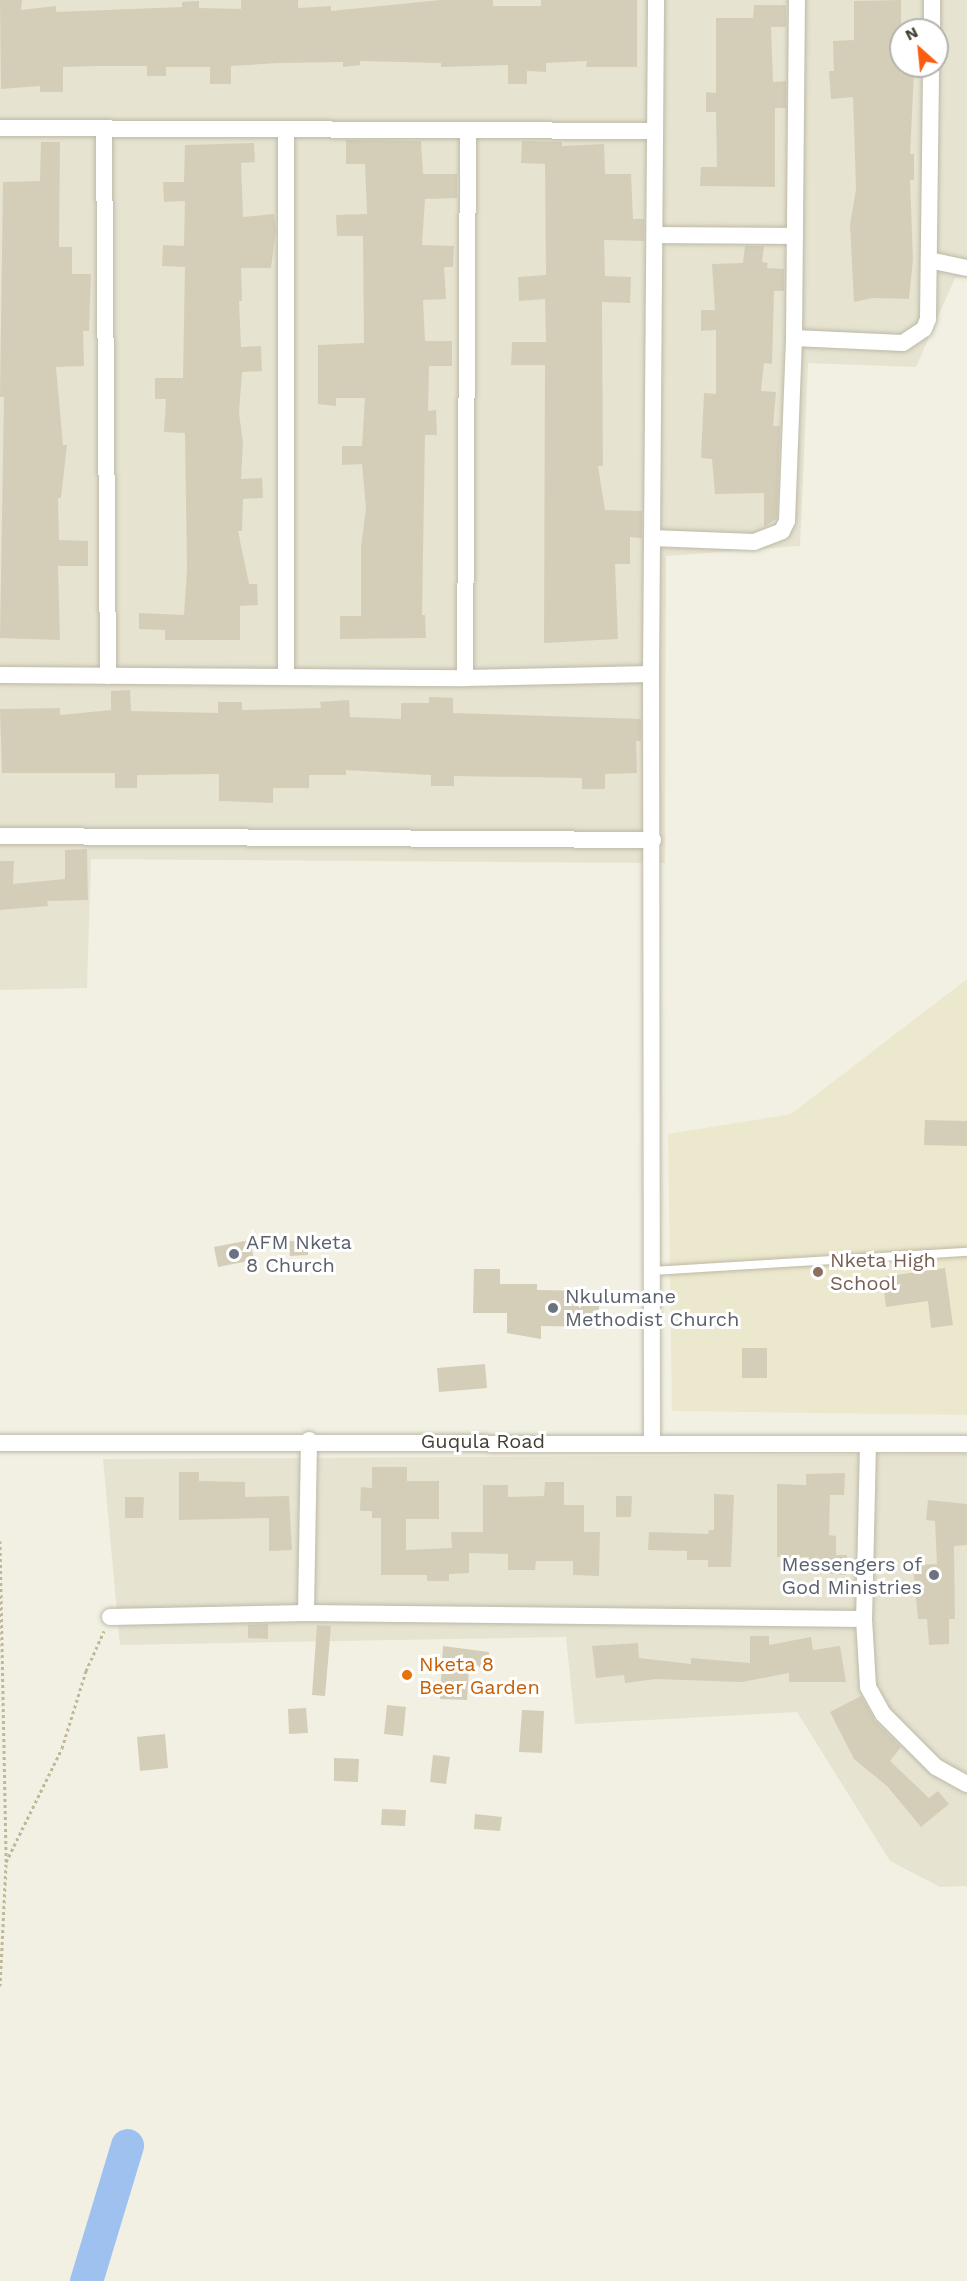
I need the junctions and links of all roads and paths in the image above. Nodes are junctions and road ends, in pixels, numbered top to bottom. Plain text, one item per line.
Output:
1 (656, 0) edge
2 (796, 0) edge
3 (932, 0) edge
4 (932, 18) edge
5 (931, 78) edge
6 (0, 128) edge
7 (286, 130) junction
8 (104, 131) junction
9 (468, 131) junction
10 (655, 131) junction
11 (655, 236) junction
12 (795, 236) junction
13 (928, 260) junction
14 (967, 268) edge
15 (794, 338) junction
16 (652, 538) junction
17 (651, 674) junction
18 (0, 675) edge
19 (108, 676) junction
20 (286, 676) junction
21 (465, 678) junction
22 (0, 836) edge
23 (653, 840) junction
24 (967, 1252) edge
25 (652, 1271) junction
26 (309, 1440) junction
27 (652, 1442) junction
28 (0, 1443) edge
29 (967, 1444) edge
30 (868, 1445) junction
31 (0, 1542) edge
32 (306, 1613) junction
33 (110, 1617) joint
34 (864, 1619) junction
35 (967, 1784) edge
36 (6, 1864) junction
37 (0, 1986) edge

1 - 10 street
2 - 12 street
3 - 4 street
5 - 13 street
6 - 8 street
7 - 8 street
7 - 9 street
7 - 20 street
8 - 19 street
9 - 10 street
9 - 21 street
10 - 11 street
11 - 12 street
11 - 16 street
12 - 15 street
13 - 14 street
13 - 15 street
15 - 16 street
16 - 17 street
17 - 21 street
17 - 23 street
18 - 19 street
19 - 20 street
20 - 21 street
22 - 23 street
23 - 25 street
24 - 25 lane
25 - 27 street
26 - 27 street, Guqula Road
26 - 28 street, Guqula Road
26 - 32 street
27 - 30 street, Guqula Road
29 - 30 street, Guqula Road
30 - 34 street
31 - 36 path
32 - 33 street
32 - 34 street
33 - 36 path
34 - 35 street
36 - 37 path

